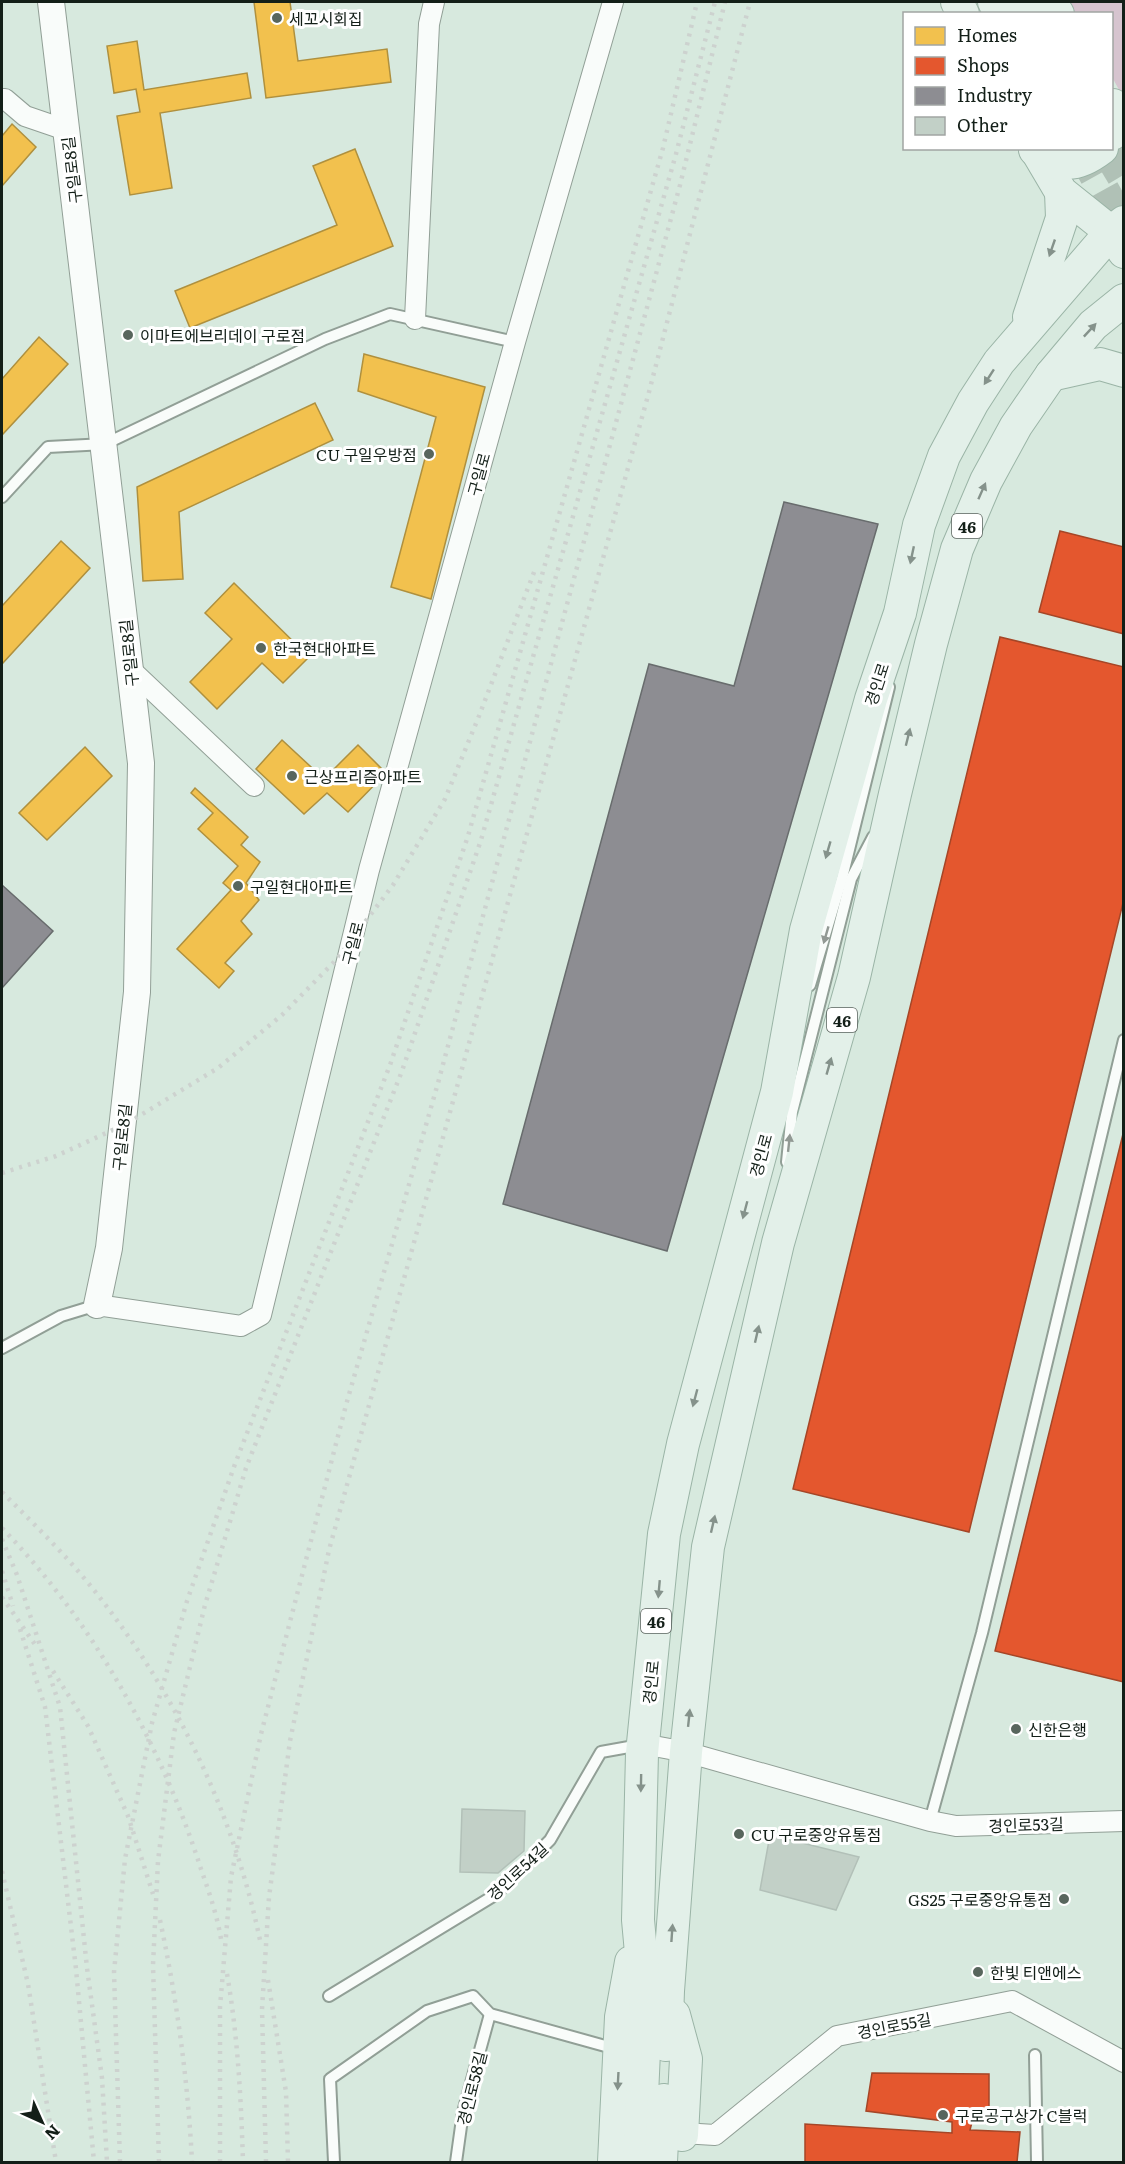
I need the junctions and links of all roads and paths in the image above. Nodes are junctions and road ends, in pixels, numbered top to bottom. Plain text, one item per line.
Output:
1 (51, 2) edge
2 (434, 2) edge
3 (613, 2) edge
4 (2, 99) edge
5 (66, 130) junction
6 (1036, 150) edge
7 (1036, 150) edge
8 (1100, 150) edge
9 (1061, 192) junction
10 (1119, 235) edge
11 (1124, 300) edge
12 (415, 319) junction
13 (1024, 331) junction
14 (515, 342) junction
15 (1124, 371) edge
16 (1052, 375) junction
17 (105, 444) junction
18 (2, 497) edge
19 (900, 613) junction
20 (129, 668) junction
21 (254, 786) dead end
22 (1124, 1040) edge
23 (777, 1092) junction
24 (97, 1305) junction
25 (2, 1348) edge
26 (643, 1744) junction
27 (686, 1752) junction
28 (930, 1821) junction
29 (1124, 1821) edge
30 (638, 1920) junction
31 (668, 1991) junction
32 (329, 1996) dead end
33 (490, 2014) junction
34 (619, 2050) junction
35 (1035, 2055) dead end
36 (1124, 2062) edge
37 (682, 2148) edge
38 (334, 2163) edge
39 (456, 2163) edge
40 (614, 2163) edge
41 (639, 2163) edge
42 (661, 2163) edge
43 (1037, 2163) edge

1 - 5 street, 구일로8길
2 - 12 street
3 - 14 street, 구일로
4 - 5 street
5 - 17 street, 구일로8길
6 - 8 main road
7 - 9 main road
9 - 10 main road
9 -> 13 main road
10 - 13 main road, 경인로 / 46
16 -> 11 main road, 46
12 - 14 lane
12 - 17 lane
13 -> 19 main road, 경인로 / 46
14 - 24 street, 구일로
15 - 16 main road
27 -> 16 main road, 46
17 - 18 lane
17 - 20 street, 구일로8길
19 -> 23 lane
19 -> 23 main road, 경인로 / 46
20 - 21 street
20 - 24 street, 구일로8길
22 - 28 lane
23 -> 26 main road, 경인로 / 46
24 - 25 lane
26 - 27 street, 경인로53길
26 -> 30 main road, 경인로 / 46
26 - 32 lane, 경인로54길
27 - 28 street, 경인로53길
31 -> 27 main road, 46
28 - 29 street, 경인로53길
30 - 34 main road
30 - 41 main road, 경인로 / 46
31 - 37 main road
31 - 42 main road, 46
33 - 34 lane
33 - 38 lane
33 - 39 lane, 경인로58길
34 -> 40 main road
35 - 43 lane
36 - 37 street, 경인로55길

